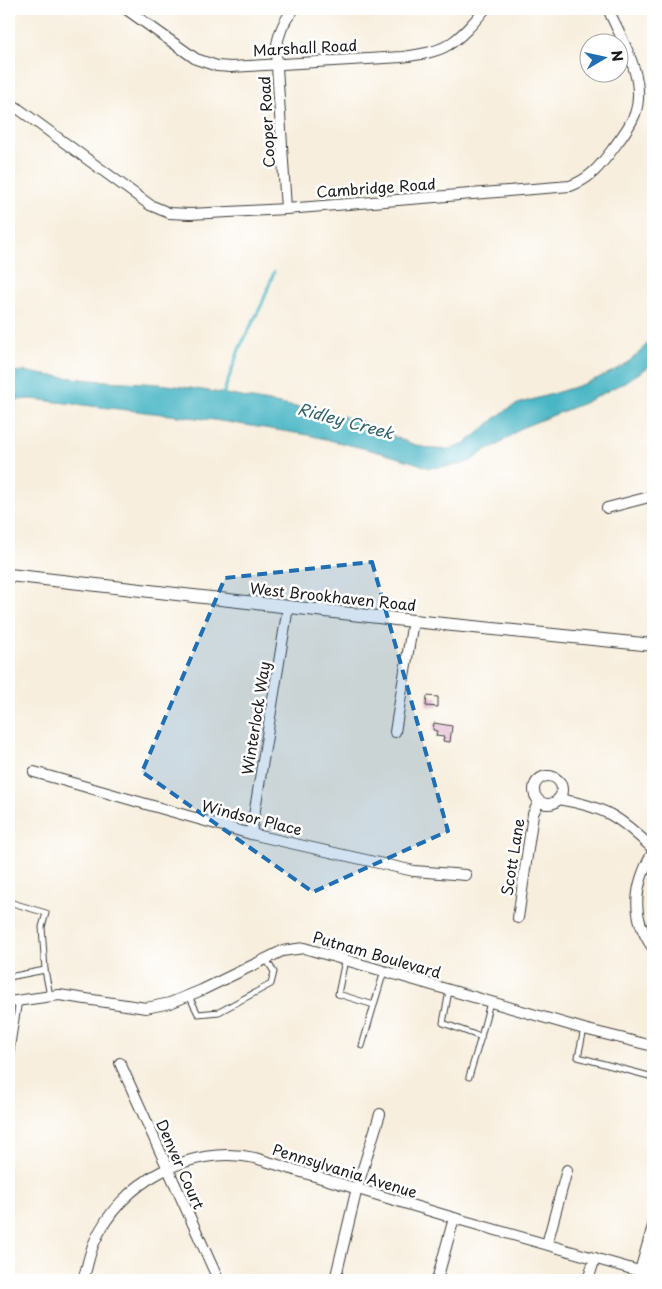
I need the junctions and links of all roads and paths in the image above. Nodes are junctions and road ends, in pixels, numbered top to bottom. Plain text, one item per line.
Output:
1 (126, 9) edge
2 (294, 9) edge
3 (485, 9) edge
4 (608, 9) edge
5 (277, 63) junction
6 (9, 102) edge
7 (286, 208) junction
8 (653, 496) edge
9 (607, 508) dead end
10 (9, 575) edge
11 (288, 607) junction
12 (413, 621) junction
13 (653, 644) edge
14 (395, 732) dead end
15 (34, 772) dead end
16 (558, 800) junction
17 (540, 801) junction
18 (251, 834) junction
19 (653, 851) edge
20 (466, 875) dead end
21 (9, 902) edge
22 (518, 918) dead end
23 (653, 948) edge
24 (266, 959) junction
25 (345, 960) junction
26 (45, 970) junction
27 (384, 971) junction
28 (9, 977) edge
29 (449, 990) junction
30 (189, 995) junction
31 (50, 996) junction
32 (14, 1000) edge
33 (490, 1002) junction
34 (374, 1005) junction
35 (584, 1029) junction
36 (481, 1037) junction
37 (362, 1046) dead end
38 (653, 1046) edge
39 (9, 1063) edge
40 (120, 1063) dead end
41 (469, 1077) dead end
42 (653, 1077) edge
43 (380, 1114) dead end
44 (166, 1168) junction
45 (567, 1170) dead end
46 (358, 1188) junction
47 (454, 1218) junction
48 (653, 1226) edge
49 (547, 1244) junction
50 (595, 1258) junction
51 (640, 1271) junction
52 (653, 1275) edge
53 (217, 1276) dead end
54 (83, 1280) edge
55 (335, 1280) edge
56 (437, 1280) edge
57 (588, 1280) edge

1 - 5 street, Marshall Road
2 - 5 street, Cooper Road
3 - 5 street, Marshall Road
4 - 7 street, Cambridge Road
5 - 7 street, Cooper Road
6 - 7 street, Cambridge Road
8 - 9 street
10 - 11 street, West Brookhaven Road
11 - 12 street, West Brookhaven Road
11 - 18 street, Winterlock Way
12 - 13 street, West Brookhaven Road
12 - 14 street
15 - 18 street, Windsor Place
16 - 17 street
16 - 17 street, Scott Lane
16 - 19 street
17 - 22 street, Scott Lane
18 - 20 street, Windsor Place
19 - 23 street
21 - 26 lane
24 - 25 street, Putnam Boulevard
24 - 30 street, Putnam Boulevard
24 - 30 lane
25 - 27 street, Putnam Boulevard
25 - 34 lane
26 - 28 lane
26 - 31 lane
27 - 29 street, Putnam Boulevard
27 - 34 lane
29 - 33 street, Putnam Boulevard
29 - 36 lane
30 - 31 street, Putnam Boulevard
31 - 32 street, Putnam Boulevard
32 - 39 lane
33 - 35 street, Putnam Boulevard
33 - 36 lane
34 - 37 lane
35 - 38 street, Putnam Boulevard
35 - 42 lane
36 - 41 lane
40 - 44 street, Denver Court
43 - 46 street
44 - 46 street, Pennsylvania Avenue
44 - 53 street, Denver Court
44 - 54 street, Pennsylvania Avenue
45 - 49 street
46 - 47 street, Pennsylvania Avenue
46 - 55 street
47 - 49 street, Pennsylvania Avenue
47 - 56 street
48 - 51 street
49 - 50 street, Pennsylvania Avenue
50 - 51 street, Pennsylvania Avenue
50 - 57 street
51 - 52 street, Pennsylvania Avenue

